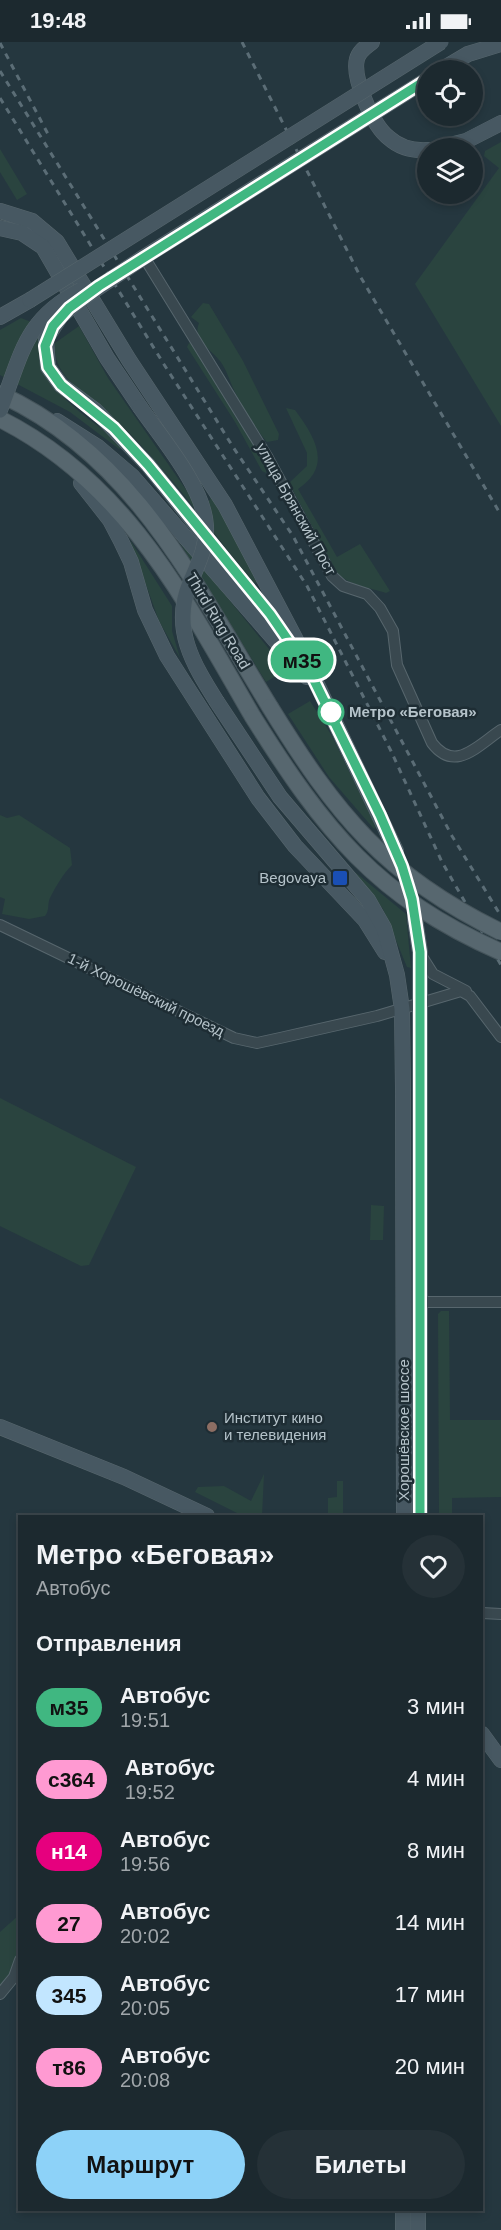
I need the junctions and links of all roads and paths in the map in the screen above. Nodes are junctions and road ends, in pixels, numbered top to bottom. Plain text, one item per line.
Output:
1 (372, 42) edge
2 (441, 42) edge
3 (488, 42) edge
4 (501, 44) edge
5 (468, 54) junction
6 (458, 60) edge
7 (417, 86) edge
8 (501, 123) edge
9 (472, 138) edge
10 (417, 149) edge
11 (0, 211) edge
12 (0, 228) edge
13 (144, 257) junction
14 (0, 318) edge
15 (4, 401) edge
16 (0, 419) edge
17 (61, 457) junction
18 (319, 687) junction
19 (331, 712) junction
20 (501, 730) edge
21 (396, 851) dead end
22 (416, 919) dead end
23 (0, 925) edge
24 (501, 932) edge
25 (420, 952) junction
26 (501, 952) edge
27 (470, 996) junction
28 (420, 1004) junction
29 (402, 1009) junction
30 (501, 1037) edge
31 (419, 1302) junction
32 (501, 1302) edge
33 (0, 1427) edge
34 (197, 1514) edge
35 (404, 1515) edge
36 (420, 1515) edge
37 (483, 1613) edge
38 (501, 1614) edge
39 (483, 1735) edge
40 (501, 1760) edge
41 (18, 1966) edge
42 (0, 1994) edge
43 (403, 2211) edge
44 (418, 2211) edge
45 (403, 2230) edge
46 (418, 2230) edge

1 - 10 main road
2 - 14 main road, bridge
3 - 5 main road
4 - 5 main road
5 - 6 main road
7 - 13 main road, bridge
8 - 9 main road
11 - 18 main road
12 - 29 main road, bridge
13 - 15 main road, bridge
13 - 18 main road, bridge
13 - 20 street, улица Брянский Пост
15 - 19 main road
15 - 24 main road, Third Ring Road, bridge
16 - 17 main road, Third Ring Road
17 - 26 main road, Third Ring Road, bridge
17 - 29 main road
18 - 19 main road
19 - 21 main road
22 - 25 main road, Хорошёвское шоссе
23 - 29 street, 1-й Хорошёвский проезд
25 - 27 street
25 - 28 main road, Хорошёвское шоссе
27 - 28 street
27 - 30 street
28 - 29 street
28 - 31 main road, Хорошёвское шоссе
29 - 35 main road, Хорошёвское шоссе
31 - 32 street
31 - 36 main road, Хорошёвское шоссе
33 - 34 main road
37 - 38 street
39 - 40 main road
41 - 42 street
43 - 45 main road
44 - 46 main road

